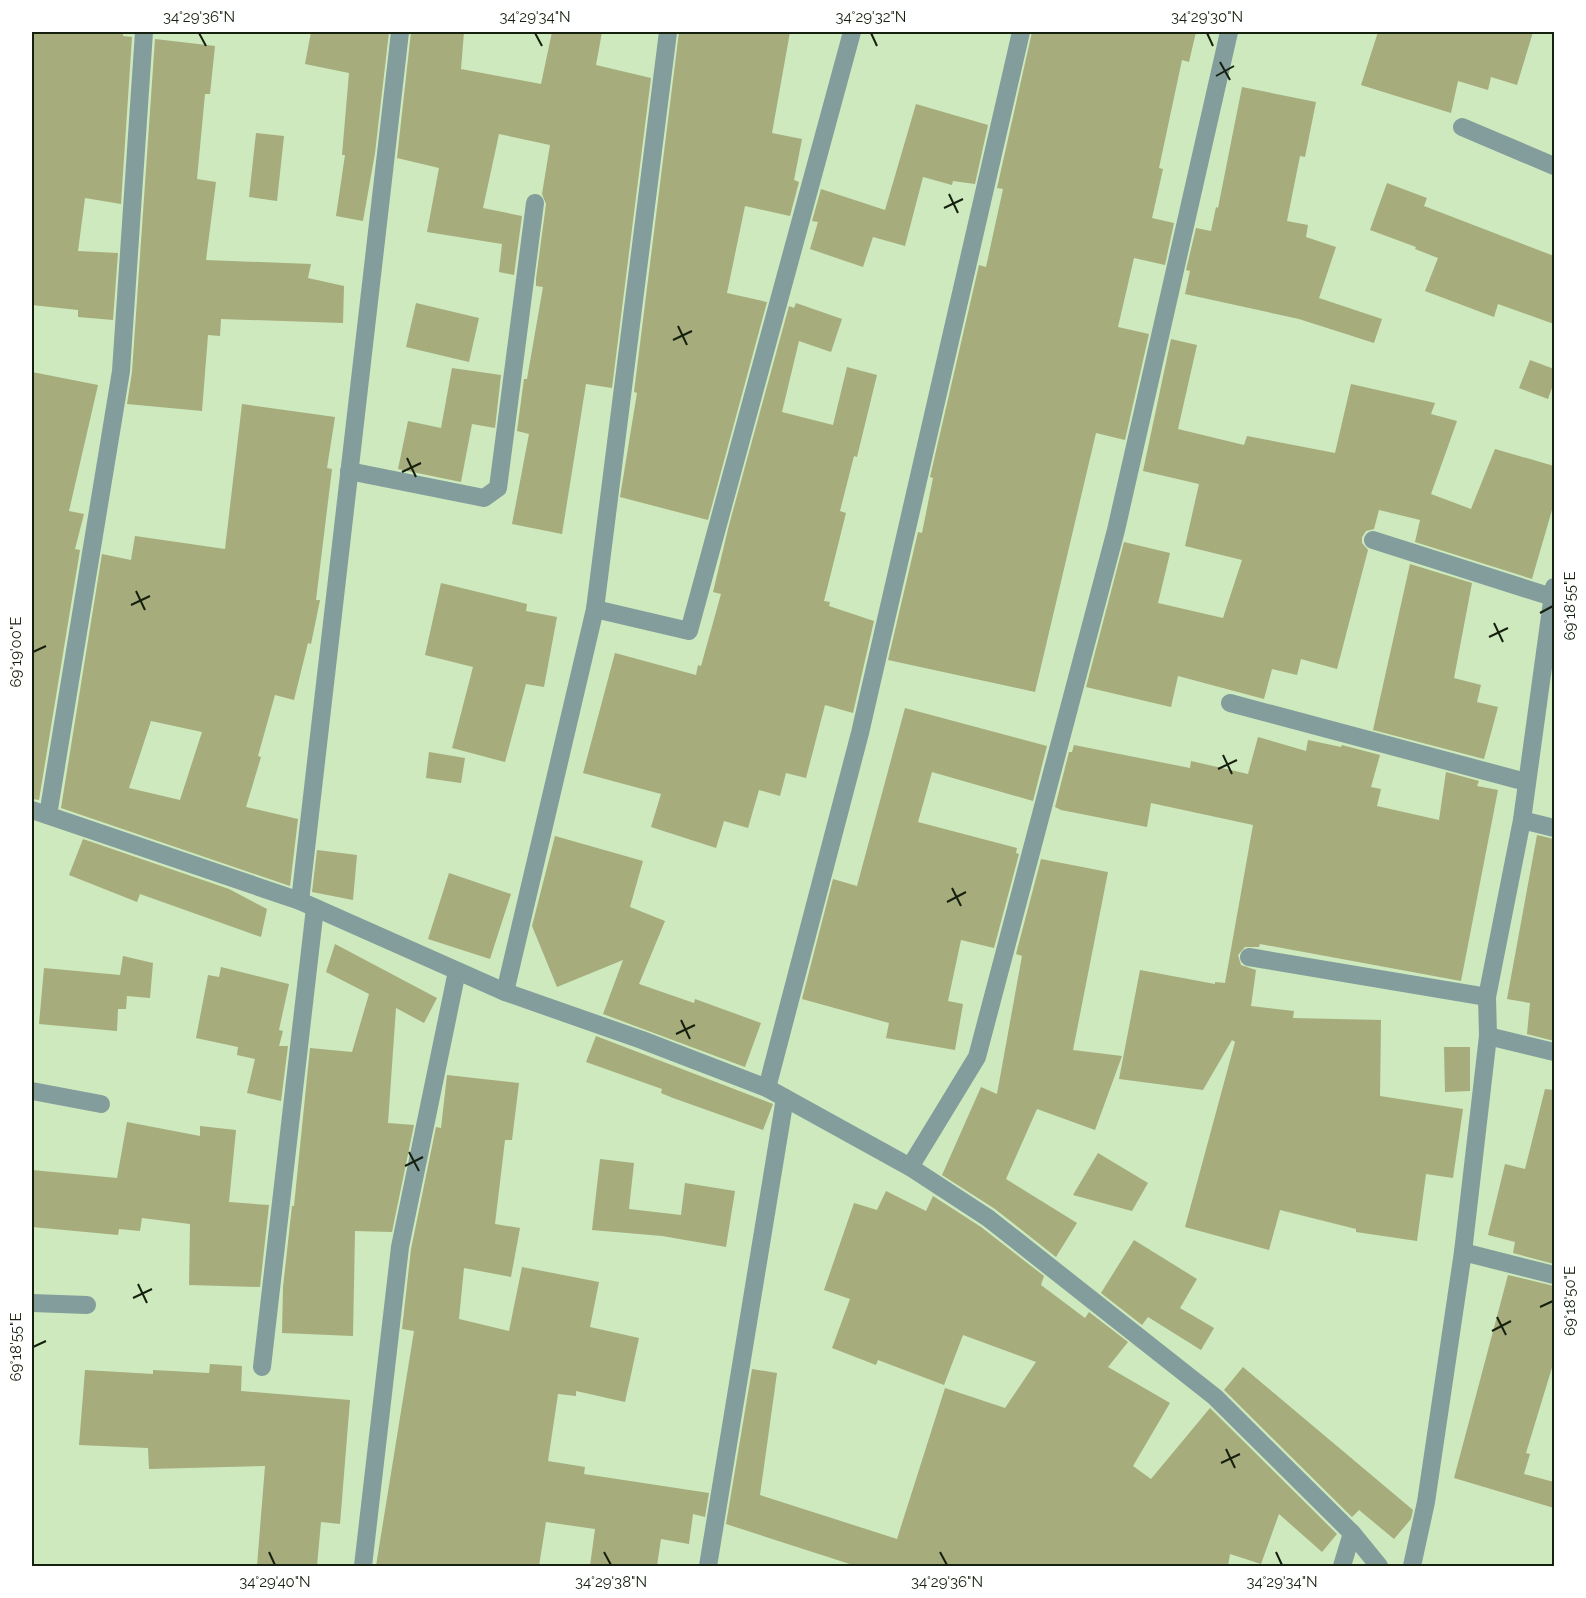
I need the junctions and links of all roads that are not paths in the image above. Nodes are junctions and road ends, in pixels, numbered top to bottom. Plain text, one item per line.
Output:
1 (144, 32) edge
2 (400, 32) edge
3 (668, 32) edge
4 (852, 32) edge
5 (1021, 32) edge
6 (1229, 32) edge
7 (1462, 127) dead end
8 (1554, 166) edge
9 (535, 203) dead end
10 (349, 471) junction
11 (1373, 540) dead end
12 (1553, 592) edge
13 (595, 609) junction
14 (1230, 703) dead end
15 (1526, 782) junction
16 (40, 813) edge
17 (1522, 819) junction
18 (1554, 828) edge
19 (308, 904) junction
20 (1249, 957) dead end
21 (457, 971) junction
22 (505, 992) junction
23 (1487, 997) junction
24 (1488, 1036) junction
25 (1554, 1052) edge
26 (767, 1088) junction
27 (32, 1091) edge
28 (785, 1098) junction
29 (101, 1104) dead end
30 (910, 1167) junction
31 (1463, 1252) junction
32 (1554, 1275) edge
33 (32, 1303) edge
34 (87, 1305) dead end
35 (262, 1367) dead end
36 (1352, 1533) junction
37 (363, 1566) edge
38 (708, 1566) edge
39 (1342, 1566) edge
40 (1379, 1566) edge
41 (1412, 1566) edge

1 - 16 street
2 - 10 street
3 - 13 street
4 - 13 street
5 - 26 street
6 - 30 street
7 - 8 street
9 - 10 street
10 - 19 street
11 - 12 street
12 - 15 street
13 - 22 street
14 - 15 street
15 - 17 street
16 - 19 street
17 - 18 street
17 - 23 street
19 - 21 street
19 - 35 street
20 - 23 street
21 - 22 street
21 - 37 street
22 - 26 street
23 - 24 street
24 - 25 street
24 - 31 street
26 - 28 street
27 - 29 street
28 - 30 street
28 - 38 street
30 - 36 street
31 - 32 street
31 - 41 street
33 - 34 street
36 - 39 street
36 - 40 street

